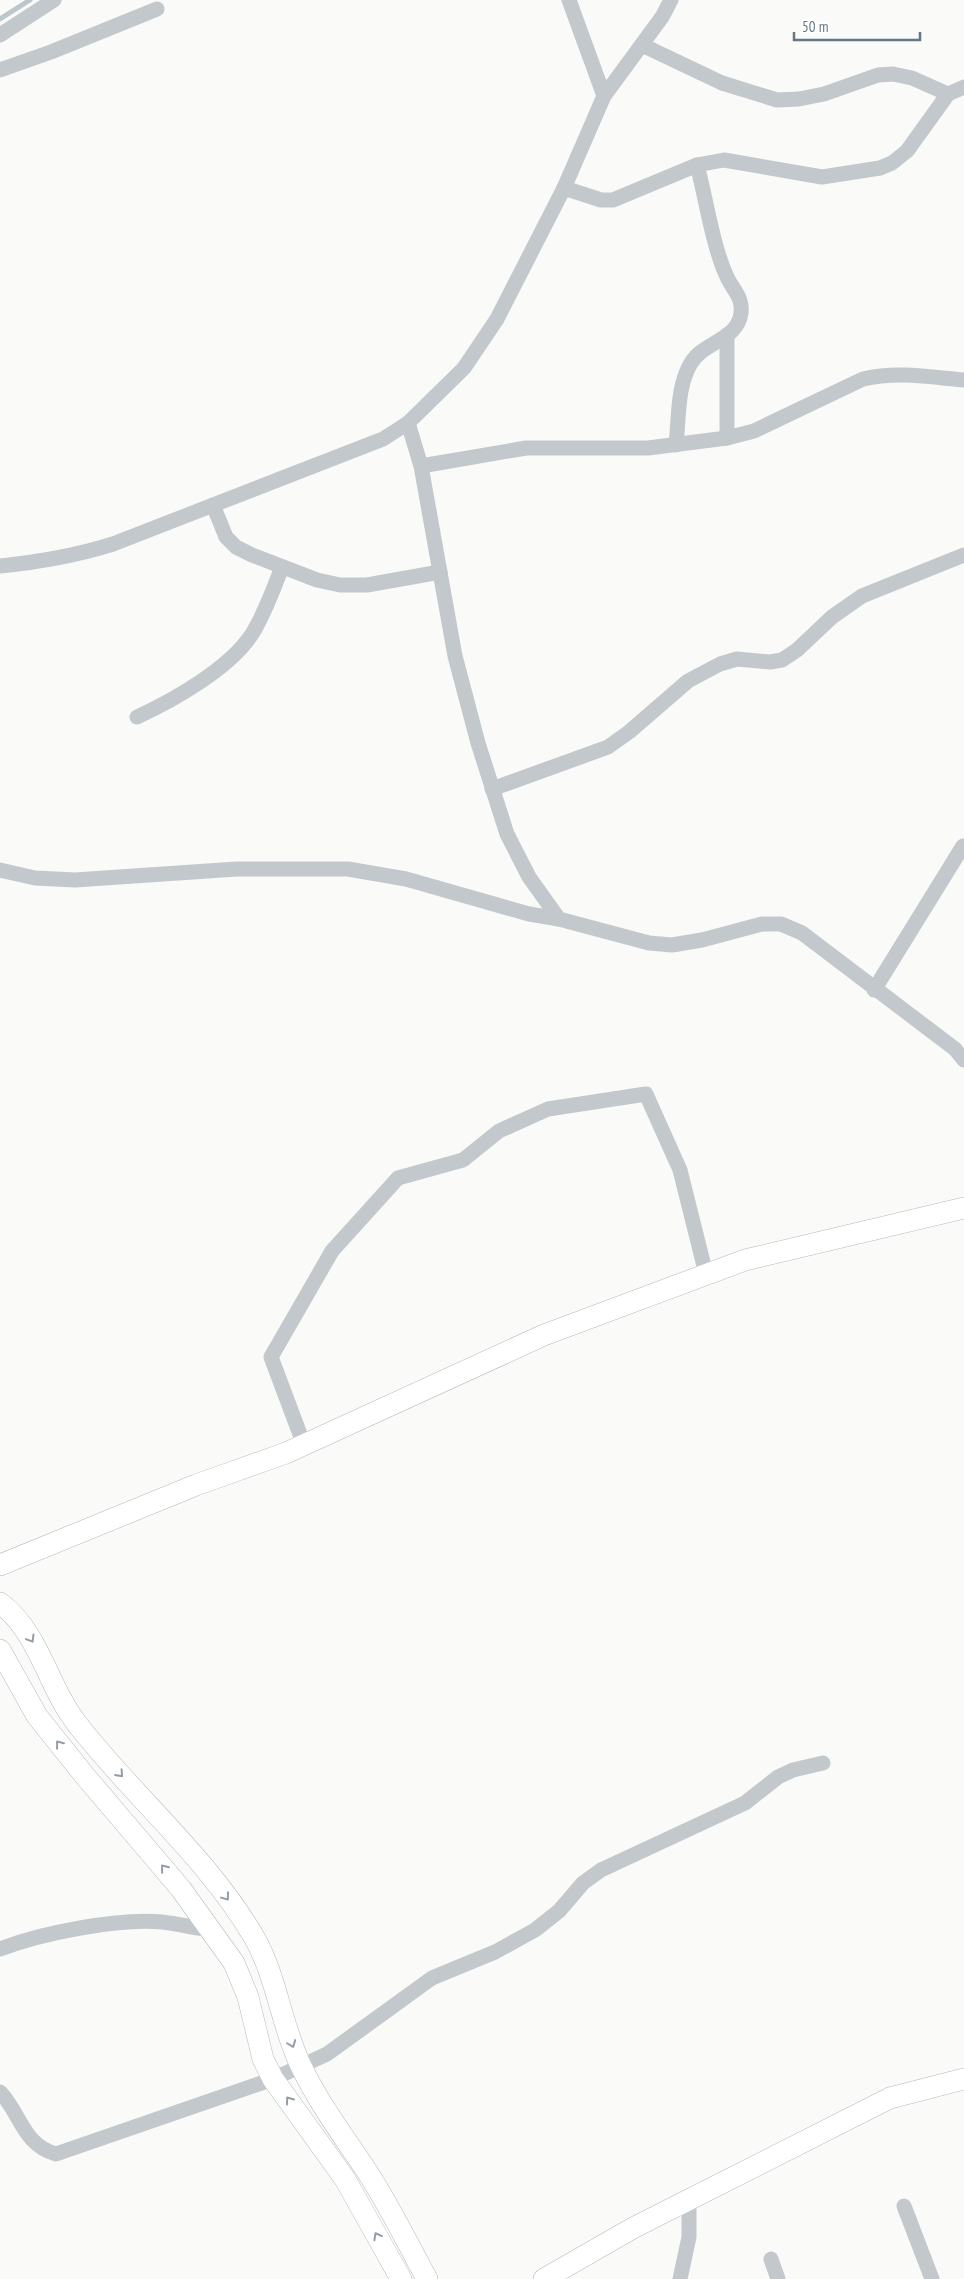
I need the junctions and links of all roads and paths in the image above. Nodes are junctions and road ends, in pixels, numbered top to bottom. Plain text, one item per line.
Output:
1 (54, 0) edge
2 (568, 0) edge
3 (671, 0) edge
4 (157, 9) dead end
5 (0, 35) edge
6 (642, 45) junction
7 (0, 70) edge
8 (964, 87) edge
9 (948, 94) junction
10 (604, 96) junction
11 (697, 165) junction
12 (564, 188) junction
13 (727, 336) junction
14 (964, 380) edge
15 (408, 424) junction
16 (727, 438) junction
17 (676, 444) junction
18 (421, 466) junction
19 (214, 505) junction
20 (964, 555) edge
21 (0, 566) edge
22 (282, 567) junction
23 (440, 572) junction
24 (137, 717) dead end
25 (492, 789) junction
26 (962, 846) dead end
27 (0, 870) edge
28 (559, 918) junction
29 (874, 990) junction
30 (964, 1060) edge
31 (964, 1208) edge
32 (706, 1274) junction
33 (304, 1445) junction
34 (0, 1565) edge
35 (0, 1603) edge
36 (0, 1650) edge
37 (823, 1764) dead end
38 (212, 1930) junction
39 (0, 1949) edge
40 (300, 2066) junction
41 (274, 2079) junction
42 (964, 2079) edge
43 (0, 2092) edge
44 (689, 2200) junction
45 (904, 2206) dead end
46 (771, 2259) dead end
47 (401, 2279) edge
48 (428, 2279) edge
49 (544, 2279) edge
50 (680, 2279) edge
51 (778, 2279) edge
52 (932, 2279) edge

1 - 5 street
2 - 10 street
3 - 6 street
4 - 7 street
6 - 9 street
6 - 10 street
8 - 9 street
9 - 11 street
10 - 12 street
11 - 12 street
11 - 13 street
12 - 15 street
13 - 16 street
13 - 17 street
14 - 16 street
15 - 18 street
15 - 19 street
16 - 17 street
17 - 18 street
18 - 23 street
19 - 21 street
19 - 22 street
20 - 25 street
22 - 23 street
22 - 24 street
23 - 25 street
25 - 28 street
26 - 29 street
27 - 28 street
28 - 29 street
29 - 30 street
31 - 32 street
32 - 33 street
32 - 33 street
33 - 34 street
35 -> 40 street
38 -> 36 street
37 - 40 street
38 - 39 street
38 - 41 street
40 - 41 street
40 - 48 street
41 - 43 street
47 -> 41 street
42 - 44 street
44 - 49 street
44 - 50 street
45 - 52 street
46 - 51 street

